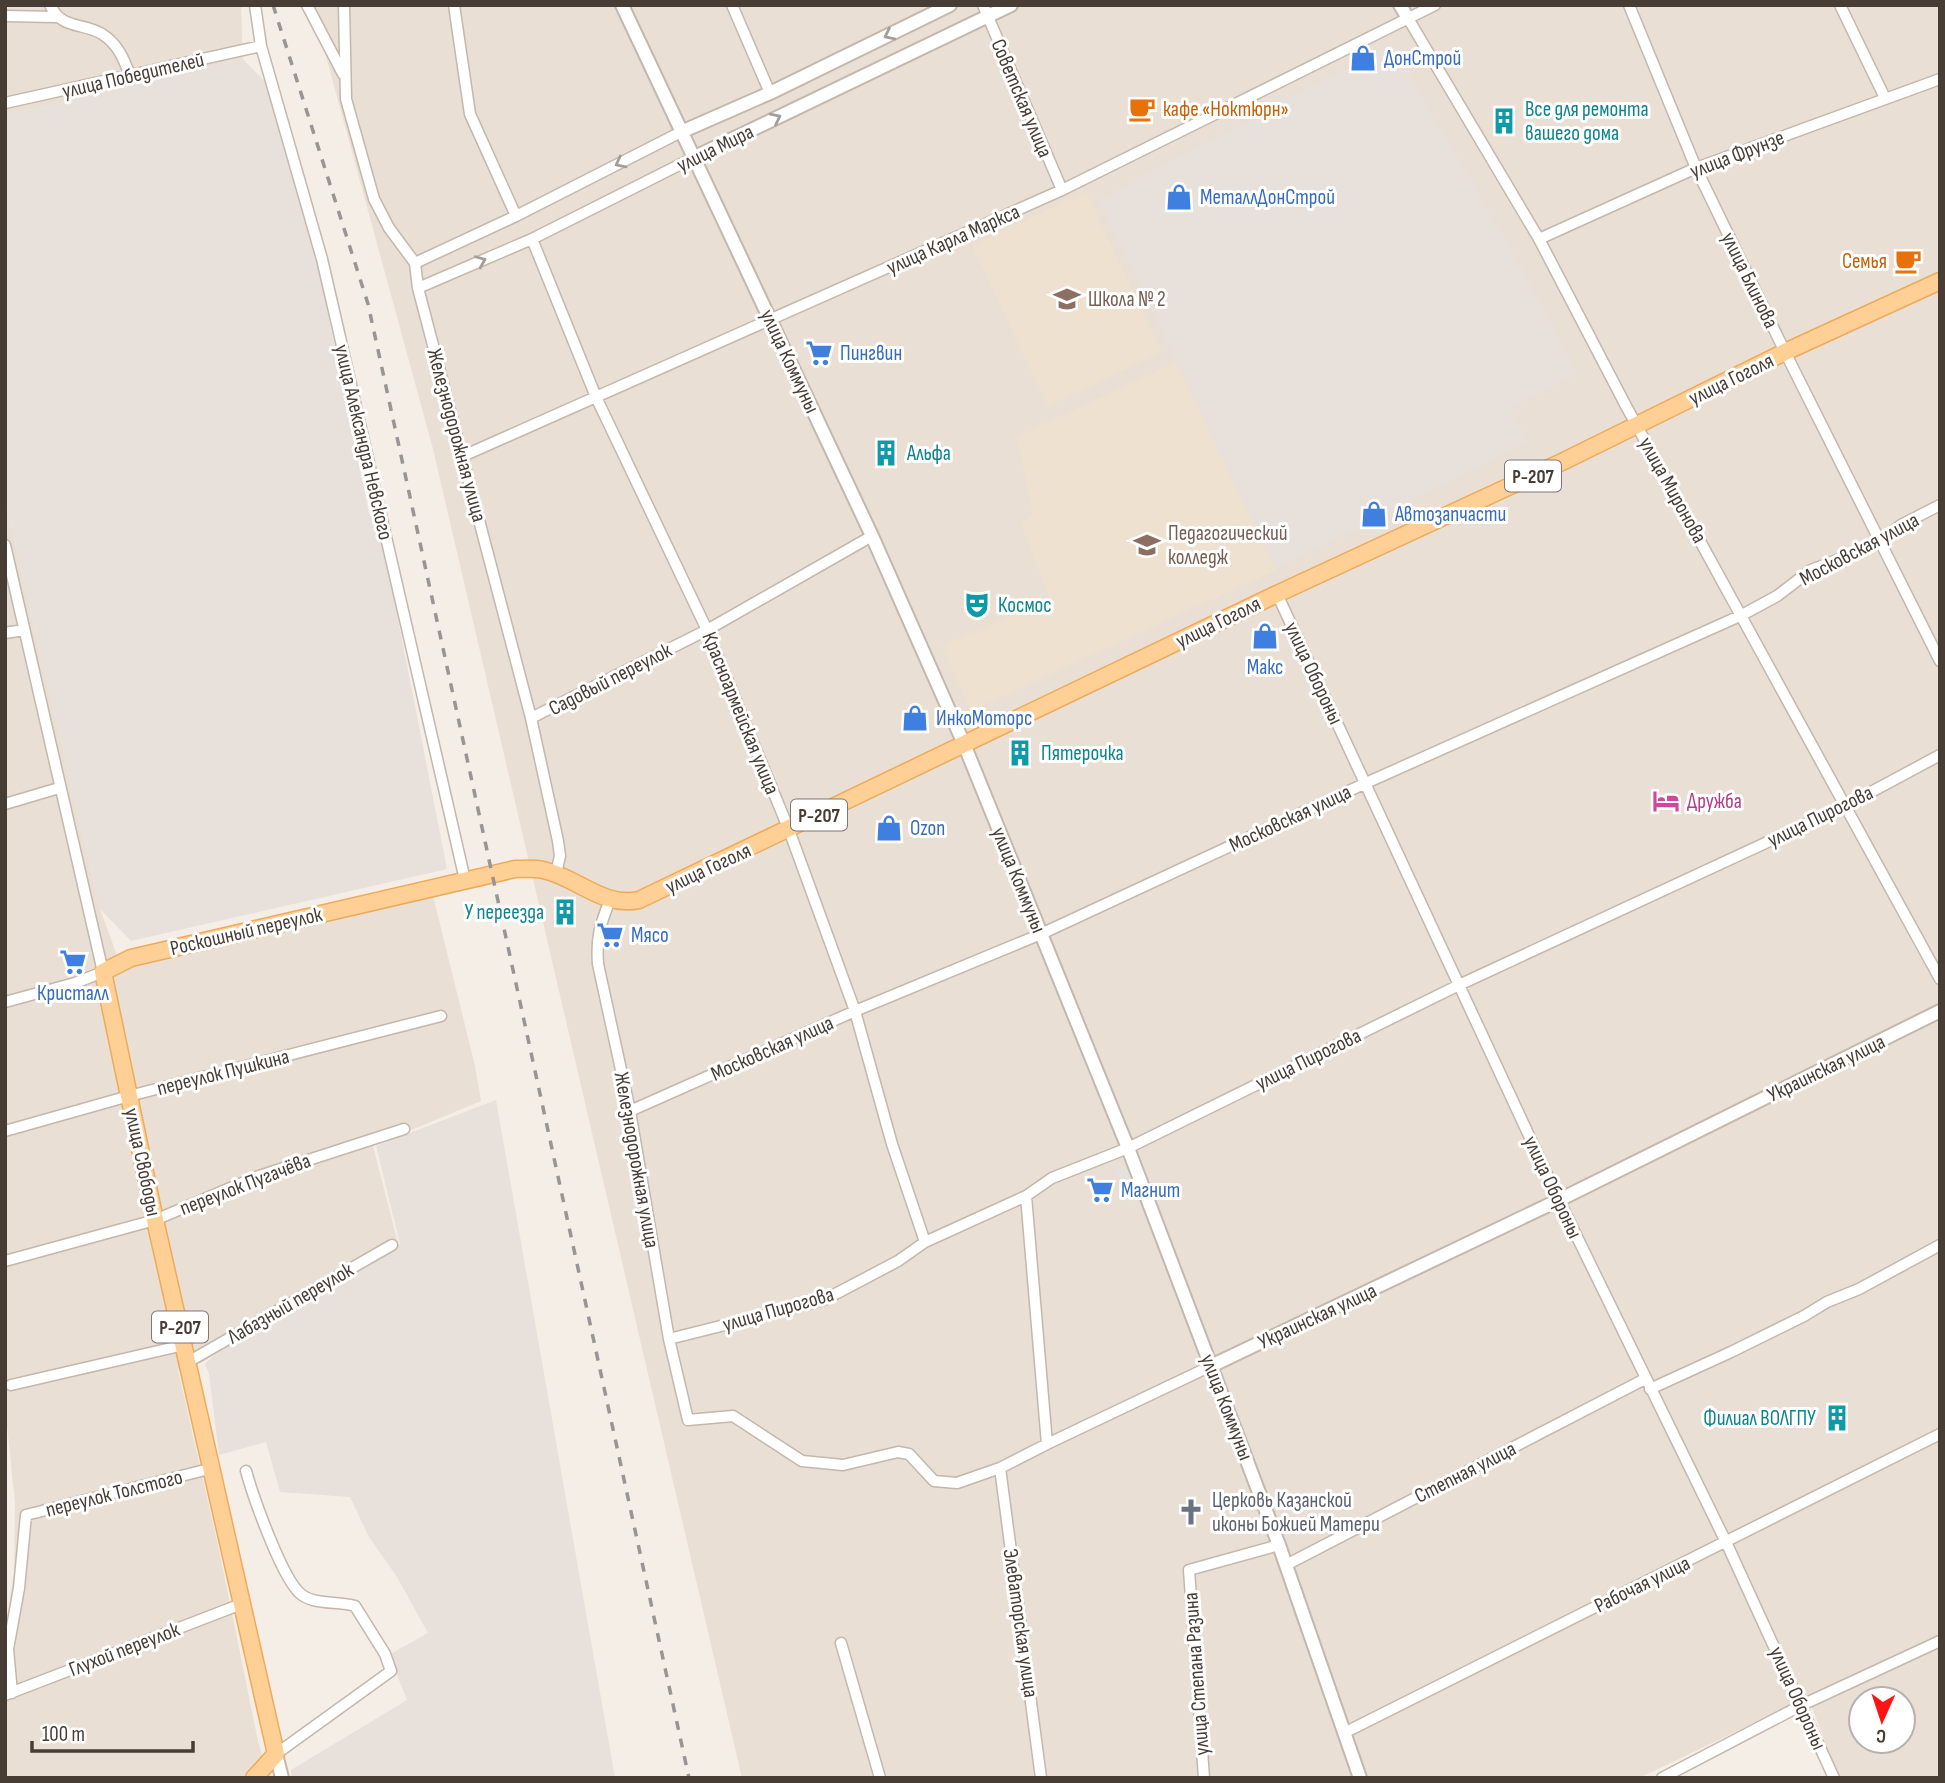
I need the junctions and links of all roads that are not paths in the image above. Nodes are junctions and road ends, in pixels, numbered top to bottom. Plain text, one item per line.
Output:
1 (26, 5) edge
2 (50, 5) edge
3 (255, 5) edge
4 (307, 5) edge
5 (344, 5) edge
6 (454, 5) edge
7 (622, 5) edge
8 (732, 5) edge
9 (950, 5) edge
10 (1011, 5) edge
11 (1400, 5) edge
12 (1435, 5) edge
13 (1629, 5) edge
14 (1840, 5) edge
15 (985, 11) edge
16 (5, 16) edge
17 (19, 17) junction
18 (55, 17) junction
19 (1409, 20) junction
20 (261, 46) junction
21 (131, 76) junction
22 (345, 77) junction
23 (1940, 79) edge
24 (770, 93) junction
25 (1885, 98) junction
26 (5, 103) edge
27 (681, 132) junction
28 (693, 158) junction
29 (1696, 168) junction
30 (1062, 190) junction
31 (516, 216) junction
32 (532, 239) junction
33 (1539, 239) junction
34 (415, 263) junction
35 (1940, 281) edge
36 (418, 288) junction
37 (771, 320) junction
38 (1785, 352) junction
39 (596, 397) junction
40 (1636, 425) junction
41 (463, 456) junction
42 (1940, 505) edge
43 (872, 536) junction
44 (1880, 541) junction
45 (5, 545) edge
46 (1278, 594) junction
47 (1742, 615) junction
48 (24, 630) junction
49 (707, 630) junction
50 (5, 633) edge
51 (1940, 661) edge
52 (531, 719) junction
53 (964, 744) junction
54 (1940, 755) edge
55 (1366, 783) junction
56 (59, 788) junction
57 (5, 804) edge
58 (1845, 806) junction
59 (789, 830) junction
60 (556, 873) junction
61 (465, 880) junction
62 (610, 900) junction
63 (1041, 934) junction
64 (103, 972) junction
65 (1940, 979) edge
66 (1459, 985) junction
67 (5, 1002) edge
68 (855, 1011) junction
69 (1940, 1011) edge
70 (441, 1016) dead end
71 (129, 1096) junction
72 (630, 1111) junction
73 (404, 1129) dead end
74 (5, 1131) edge
75 (1128, 1148) junction
76 (1026, 1196) junction
77 (1559, 1200) junction
78 (155, 1220) junction
79 (925, 1242) junction
80 (392, 1245) dead end
81 (1940, 1245) edge
82 (5, 1261) edge
83 (669, 1339) junction
84 (186, 1353) junction
85 (1211, 1366) junction
86 (1648, 1384) junction
87 (11, 1385) dead end
88 (688, 1420) joint
89 (1940, 1434) edge
90 (1046, 1444) junction
91 (213, 1468) junction
92 (1000, 1468) junction
93 (246, 1471) dead end
94 (1726, 1542) junction
95 (1279, 1545) junction
96 (1286, 1565) junction
97 (244, 1603) junction
98 (1940, 1641) edge
99 (841, 1643) dead end
100 (8, 1694) edge
101 (1802, 1705) junction
102 (1344, 1733) junction
103 (276, 1754) junction
104 (254, 1778) edge
105 (282, 1778) edge
106 (880, 1778) edge
107 (1041, 1778) edge
108 (1204, 1778) edge
109 (1360, 1778) edge
110 (1662, 1778) edge
111 (1834, 1778) edge

1 - 17 street
2 - 18 street
3 - 20 street, улица Александра Невского
4 - 22 street
5 - 22 street, Железнодорожная улица
6 - 31 street
7 - 27 street, улица Коммуны
8 - 24 street
9 -> 24 street, улица Мира
10 - 15 street, улица Мира
11 - 19 street, улица Миронова
12 - 19 street, улица Карла Маркса
13 - 29 street, улица Блинова
14 - 25 street
28 -> 15 street, улица Мира
15 - 30 street, Советская улица
16 - 17 street
17 - 18 street
18 - 21 street
19 - 30 street, улица Карла Маркса
19 - 33 street, улица Миронова
20 - 21 street, улица Победителей
20 - 61 street, улица Александра Невского
21 - 26 street, улица Победителей
22 - 34 street, Железнодорожная улица
23 - 25 street, улица Фрунзе
24 - 27 street, улица Мира
25 - 29 street, улица Фрунзе
27 - 28 street, улица Коммуны
27 -> 31 street, улица Мира
28 - 32 street, улица Мира
28 - 37 street, улица Коммуны
29 - 33 street, улица Фрунзе
29 - 38 street, улица Блинова
30 - 37 street, улица Карла Маркса
31 - 34 street, улица Мира
36 -> 32 street, улица Мира
32 - 39 street, Красноармейская улица
33 - 40 street, улица Миронова
34 - 36 street, Железнодорожная улица
35 - 38 main road, улица Гоголя / Р-207
36 - 41 street, Железнодорожная улица
37 - 39 street, улица Карла Маркса
37 - 43 street, улица Коммуны
38 - 40 main road, улица Гоголя / Р-207
38 - 44 street, улица Блинова
39 - 41 street, улица Карла Маркса
39 - 49 street, Красноармейская улица
40 - 46 main road, улица Гоголя / Р-207
40 - 47 street, улица Миронова
41 - 52 street, Железнодорожная улица
42 - 44 street, Московская улица
43 - 49 street, Садовый переулок
43 - 53 street, улица Коммуны
44 - 47 street, Московская улица
44 - 51 street, улица Блинова
45 - 48 street, улица Свободы
46 - 53 main road, улица Гоголя / Р-207
46 - 55 street, улица Обороны
47 - 55 street, Московская улица
47 - 58 street, улица Миронова
48 - 50 street
48 - 56 street, улица Свободы
49 - 52 street, Садовый переулок
49 - 59 street, Красноармейская улица
52 - 60 street, Железнодорожная улица
53 - 59 main road, улица Гоголя / Р-207
53 - 63 street, улица Коммуны
54 - 58 street, улица Пирогова
55 - 63 street, Московская улица
55 - 66 street, улица Обороны
56 - 57 street
56 - 64 street, улица Свободы
58 - 65 street, улица Миронова
58 - 66 street, улица Пирогова
59 - 62 main road, улица Гоголя / Р-207
59 - 68 street, Красноармейская улица
60 - 61 main road, Роскошный переулок
60 - 62 main road
61 - 64 main road, Роскошный переулок
62 - 72 street, Железнодорожная улица
63 - 68 street, Московская улица
63 - 75 street, улица Коммуны
64 - 67 street, Роскошный переулок
64 - 71 main road, улица Свободы / Р-207
66 - 75 street, улица Пирогова
66 - 77 street, улица Обороны
68 - 72 street, Московская улица
68 - 79 street, Красноармейская улица
69 - 77 street, Украинская улица
70 - 71 street, переулок Пушкина
71 - 74 street, переулок Пушкина
71 - 78 main road, улица Свободы / Р-207
72 - 83 street, Железнодорожная улица
73 - 78 street, переулок Пугачёва
75 - 76 street, улица Пирогова
75 - 85 street, улица Коммуны
76 - 79 street, улица Пирогова
76 - 90 street
77 - 85 street, Украинская улица
77 - 86 street, улица Обороны
78 - 82 street, переулок Пугачёва
78 - 84 main road, улица Свободы / Р-207
79 - 83 street, улица Пирогова
80 - 84 street, Лабазный переулок
81 - 86 street, Степная улица
83 - 88 street, Железнодорожная улица
84 - 87 street, Лабазный переулок
84 - 91 main road, улица Свободы / Р-207
85 - 90 street, Украинская улица
85 - 95 street, улица Коммуны
86 - 94 street, улица Обороны
86 - 96 street, Степная улица
88 - 92 street, Украинская улица
89 - 94 street, Рабочая улица
90 - 92 street, Украинская улица
91 - 97 main road, улица Свободы / Р-207
91 - 100 street, переулок Толстого
92 - 107 street, Элеваторская улица
93 - 103 street
94 - 101 street, улица Обороны
94 - 102 street, Рабочая улица
95 - 96 street, улица Коммуны
95 - 108 street, улица Степана Разина
96 - 102 street, улица Коммуны
97 - 100 street, Глухой переулок
97 - 103 main road, улица Свободы / Р-207
98 - 101 street
99 - 106 street
101 - 110 street
101 - 111 street, улица Обороны
102 - 109 street, улица Коммуны
103 - 104 main road
103 - 105 street, улица Свободы

